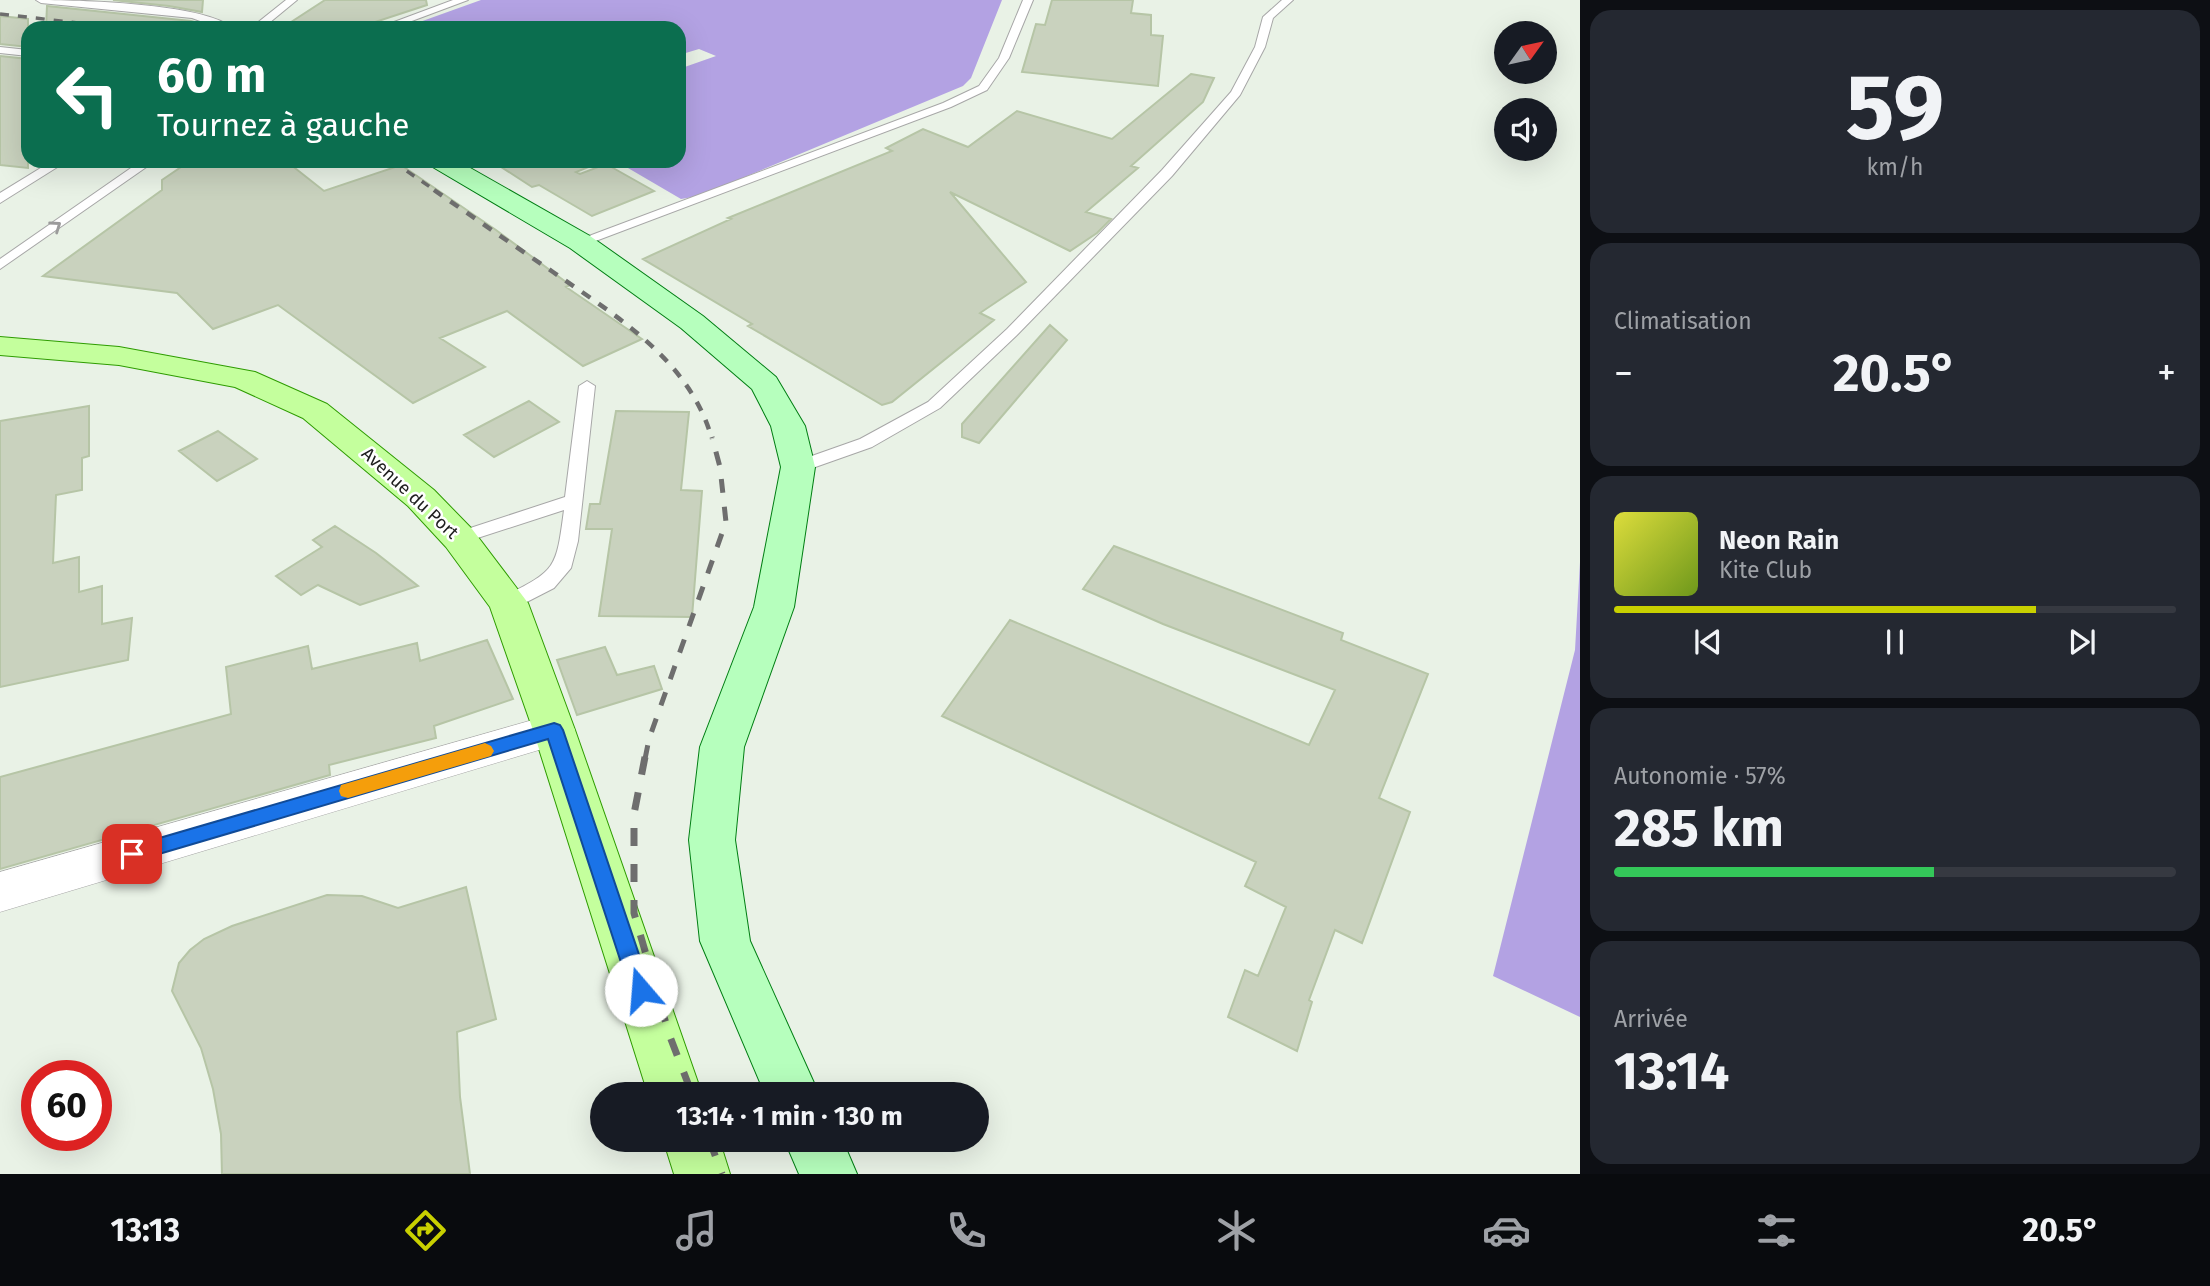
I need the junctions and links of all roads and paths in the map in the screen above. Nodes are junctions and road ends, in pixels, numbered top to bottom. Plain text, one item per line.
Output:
1 (41, 0) edge
2 (292, 0) edge
3 (463, 0) edge
4 (1028, 0) edge
5 (1288, 0) edge
6 (215, 21) edge
7 (265, 21) edge
8 (403, 21) edge
9 (0, 50) edge
10 (21, 52) edge
11 (50, 168) edge
12 (139, 168) edge
13 (452, 168) edge
14 (0, 199) edge
15 (580, 242) junction
16 (0, 265) edge
17 (0, 346) edge
18 (119, 356) junction
19 (0, 359) edge
20 (587, 386) dead end
21 (798, 467) junction
22 (574, 500) junction
23 (459, 538) junction
24 (508, 603) junction
25 (554, 730) junction
26 (0, 892) edge
27 (672, 1082) edge
28 (787, 1082) edge
29 (695, 1152) edge
30 (818, 1152) edge
31 (702, 1174) edge
32 (829, 1174) edge

1 - 6 lane
2 - 7 lane
3 - 8 lane
4 - 15 lane
5 - 21 lane
9 - 10 lane
11 - 14 lane
16 -> 12 lane
13 - 15 street
15 - 21 street
17 - 18 main road, Avenue du Port
18 - 19 main road, Avenue du Port
18 - 23 main road, Avenue du Port
20 - 22 lane
21 - 28 street
22 - 23 lane
22 - 24 lane
23 - 24 main road, Avenue du Port
24 - 25 main road, Avenue du Port
25 - 26 street
25 - 27 main road, Avenue du Port
29 - 31 main road
30 - 32 street

